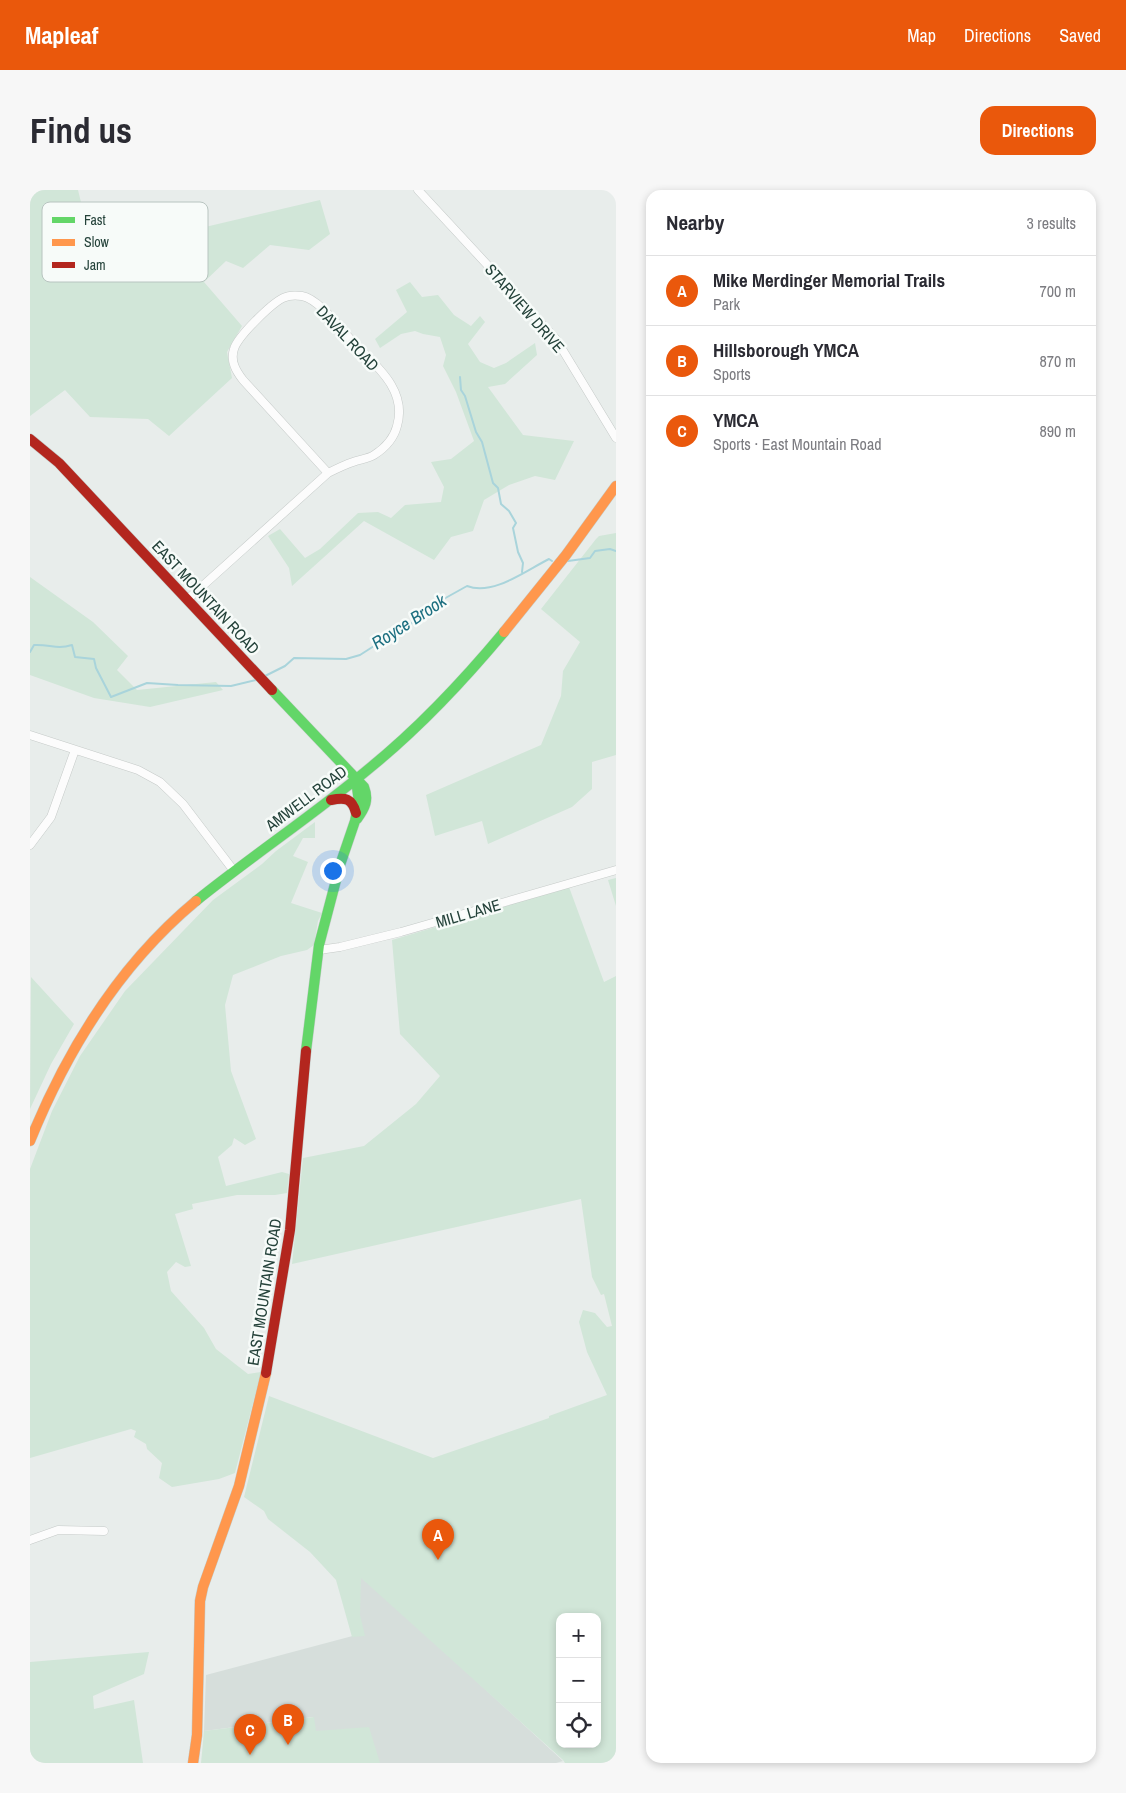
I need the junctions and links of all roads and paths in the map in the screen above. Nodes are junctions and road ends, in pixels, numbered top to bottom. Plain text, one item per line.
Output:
1 (418, 190) edge
2 (616, 438) edge
3 (30, 439) edge
4 (328, 473) junction
5 (616, 486) edge
6 (188, 599) junction
7 (30, 735) edge
8 (74, 750) junction
9 (356, 780) junction
10 (328, 801) junction
11 (355, 817) junction
12 (30, 845) edge
13 (616, 870) edge
14 (234, 871) junction
15 (319, 950) junction
16 (30, 1141) edge
17 (104, 1531) dead end
18 (30, 1540) edge
19 (193, 1763) edge

1 - 2 street, STARVIEW DRIVE
3 - 6 street, EAST MOUNTAIN ROAD
4 - 4 street, DAVAL ROAD
4 - 6 street, DAVAL ROAD
5 - 9 street, AMWELL ROAD
6 - 9 street, EAST MOUNTAIN ROAD
7 - 8 street
8 - 12 street
8 - 14 street
9 - 10 street, AMWELL ROAD
9 - 11 street, EAST MOUNTAIN ROAD
10 - 11 street
10 - 14 street, AMWELL ROAD
11 - 15 street, EAST MOUNTAIN ROAD
13 - 15 street, MILL LANE
14 - 16 street, AMWELL ROAD
15 - 19 street, EAST MOUNTAIN ROAD
17 - 18 street

